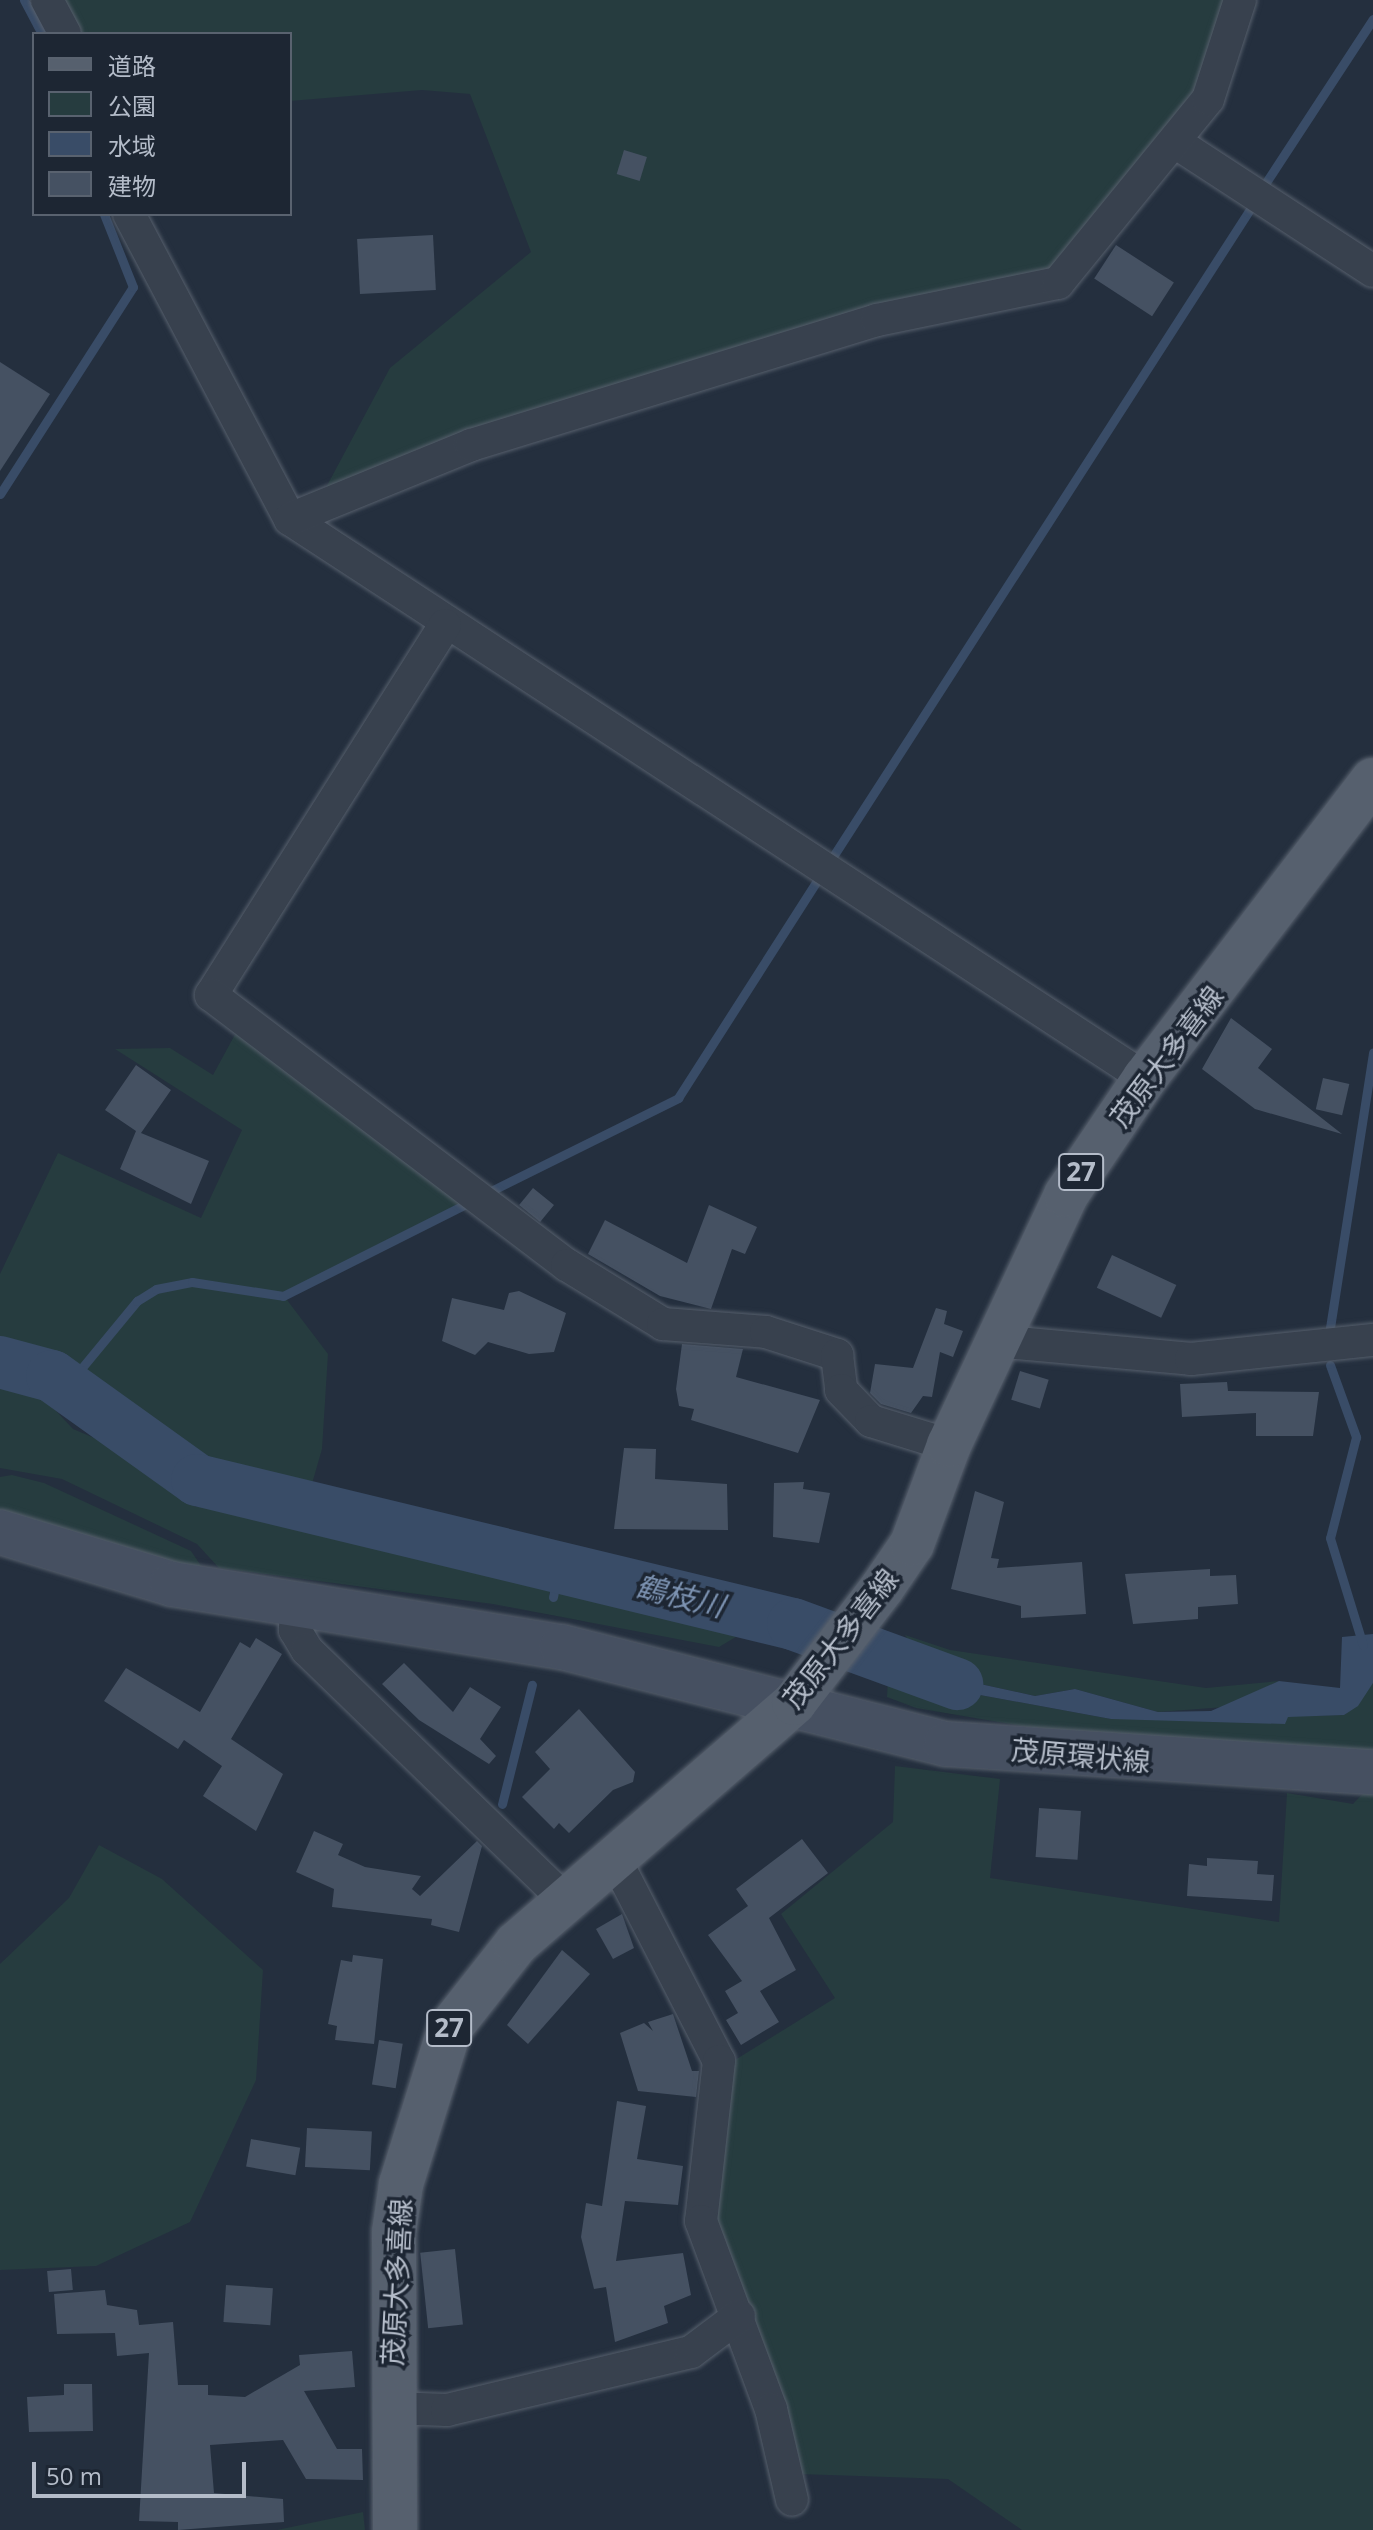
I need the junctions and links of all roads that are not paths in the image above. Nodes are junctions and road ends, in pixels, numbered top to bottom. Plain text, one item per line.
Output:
1 (47, 0) edge
2 (1240, 0) edge
3 (64, 32) edge
4 (1175, 142) junction
5 (130, 216) edge
6 (1373, 271) edge
7 (290, 519) junction
8 (445, 625) junction
9 (1373, 780) edge
10 (1145, 1078) junction
11 (1373, 1340) edge
12 (995, 1341) junction
13 (949, 1445) junction
14 (0, 1532) edge
15 (296, 1609) junction
16 (803, 1689) junction
17 (1373, 1772) edge
18 (614, 1857) junction
19 (568, 1903) junction
20 (739, 2316) junction
21 (391, 2408) junction
22 (792, 2500) dead end
23 (395, 2530) edge

1 - 3 street
2 - 4 street
4 - 6 street
4 - 7 street
5 - 7 street
7 - 8 street
8 - 10 street
8 - 13 street
9 - 10 main road, 茂原大多喜線 / 27
10 - 12 main road, 茂原大多喜線 / 27
11 - 12 street
12 - 13 main road, 茂原大多喜線 / 27
13 - 16 main road, 茂原大多喜線 / 27
14 - 15 main road, 茂原環状線
15 - 16 main road, 茂原環状線
15 - 19 street
16 - 17 main road, 茂原環状線
16 - 18 main road, 茂原大多喜線 / 27
18 - 19 main road, 茂原大多喜線 / 27
18 - 20 street
19 - 21 main road, 茂原大多喜線 / 27
20 - 21 street
20 - 22 street
21 - 23 main road, 茂原大多喜線 / 27

